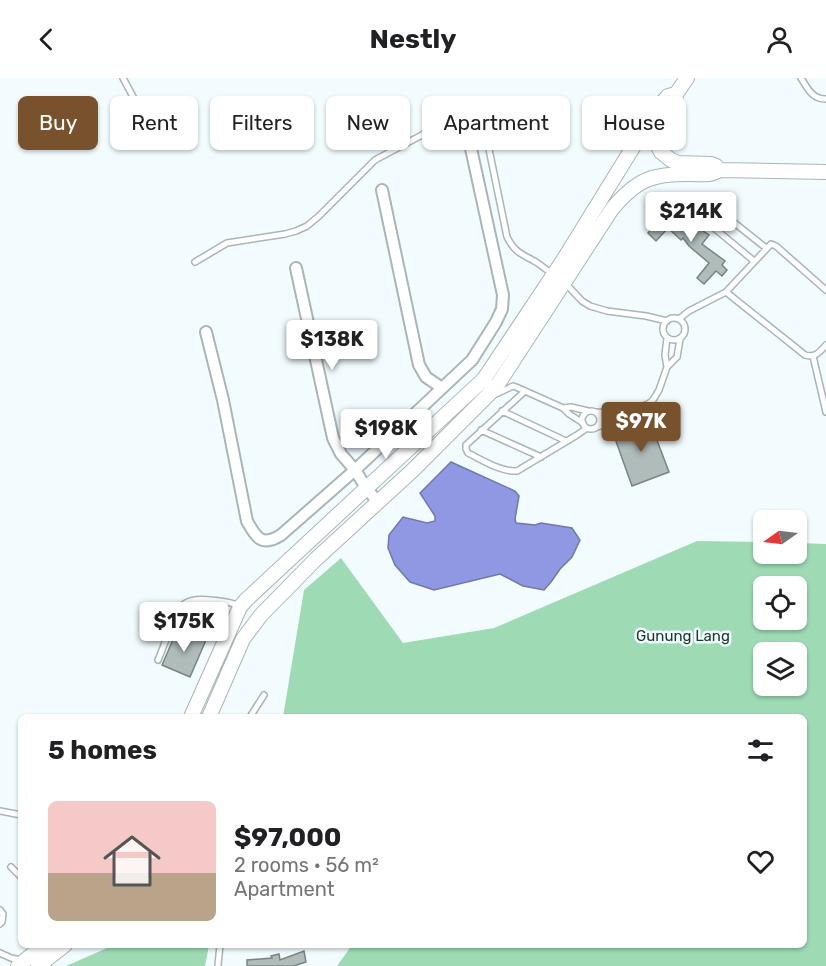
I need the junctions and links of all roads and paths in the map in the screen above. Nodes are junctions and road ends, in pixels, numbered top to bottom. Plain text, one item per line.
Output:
1 (123, 78) edge
2 (687, 78) edge
3 (801, 78) edge
4 (676, 94) junction
5 (133, 96) edge
6 (826, 99) edge
7 (471, 150) edge
8 (719, 170) junction
9 (826, 172) edge
10 (382, 190) dead end
11 (766, 248) junction
12 (754, 261) junction
13 (195, 262) dead end
14 (296, 268) dead end
15 (559, 279) junction
16 (826, 290) edge
17 (726, 292) junction
18 (679, 319) junction
19 (667, 321) junction
20 (206, 332) dead end
21 (667, 338) junction
22 (680, 339) junction
23 (826, 345) edge
24 (813, 356) junction
25 (668, 367) junction
26 (441, 388) junction
27 (525, 390) junction
28 (489, 394) junction
29 (563, 408) junction
30 (502, 411) junction
31 (589, 411) junction
32 (630, 411) junction
33 (596, 412) junction
34 (826, 412) edge
35 (585, 425) junction
36 (597, 427) junction
37 (481, 430) junction
38 (566, 441) junction
39 (541, 457) junction
40 (355, 470) junction
41 (367, 489) junction
42 (378, 502) junction
43 (240, 607) junction
44 (158, 660) dead end
45 (264, 696) dead end
46 (192, 714) edge
47 (211, 714) edge
48 (252, 714) edge
49 (0, 811) edge
50 (18, 814) edge
51 (10, 867) dead end
52 (18, 874) edge
53 (0, 910) edge
54 (0, 924) edge
55 (60, 948) edge
56 (220, 948) edge
57 (0, 953) edge
58 (41, 960) edge
59 (20, 963) edge
60 (218, 965) edge

1 - 5 lane
2 - 4 street
3 - 6 lane
4 - 8 street
4 - 15 street
7 - 26 street
8 - 9 street
8 - 15 street
10 - 26 street
11 - 12 lane
11 - 12 lane
11 - 16 lane
12 - 17 lane
13 - 15 lane
14 - 40 street
15 - 19 lane
15 - 28 street
15 - 41 street
17 - 18 lane
17 - 24 lane
18 - 19 lane
18 - 22 lane
19 - 21 lane
20 - 40 street
21 - 22 lane
21 - 25 lane
22 - 25 lane
23 - 24 lane
24 - 34 lane
25 - 32 lane
26 - 40 street
27 - 28 lane
27 - 29 lane
27 - 30 lane
28 - 42 street
29 - 31 lane
29 - 35 lane
30 - 37 lane
30 - 38 lane
31 - 33 lane
31 - 35 lane
32 - 33 lane
32 - 36 lane
33 - 36 lane
35 - 36 lane
35 - 38 lane
37 - 39 lane
37 - 39 lane
38 - 39 lane
40 - 41 street
41 - 42 street
41 - 43 street
42 - 47 street
43 - 44 lane
43 - 46 street
45 - 48 lane
49 - 50 lane
51 - 52 lane
53 - 54 lane
55 - 58 street
56 - 60 lane
57 - 59 lane
58 - 59 street

